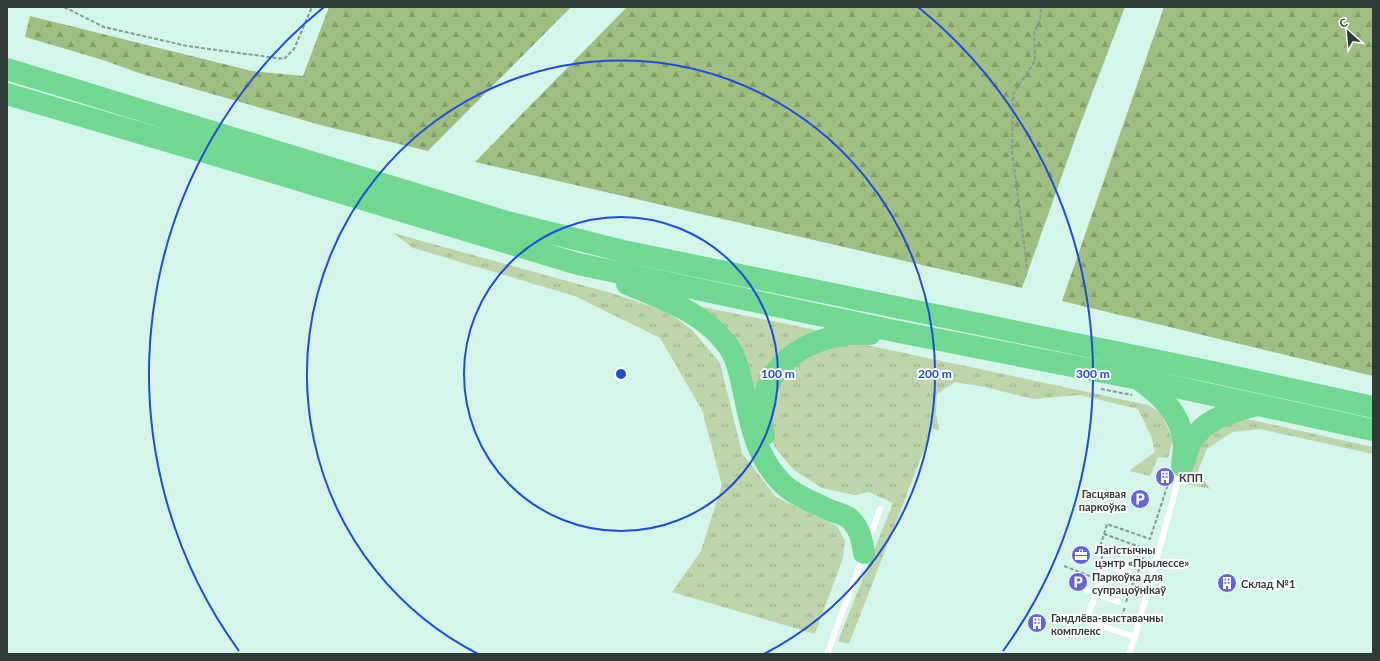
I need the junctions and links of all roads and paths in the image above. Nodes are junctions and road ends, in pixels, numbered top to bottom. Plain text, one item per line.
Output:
1 (64, 7) edge
2 (312, 7) edge
3 (1040, 7) edge
4 (7, 69) edge
5 (7, 94) edge
6 (578, 264) junction
7 (1027, 268) dead end
8 (904, 333) junction
9 (1095, 388) dead end
10 (1136, 388) junction
11 (1256, 405) junction
12 (1373, 407) edge
13 (1373, 430) edge
14 (1179, 476) junction
15 (880, 510) dead end
16 (872, 532) junction
17 (1104, 534) junction
18 (1146, 549) dead end
19 (864, 553) junction
20 (1100, 564) dead end
21 (1129, 573) dead end
22 (1072, 584) dead end
23 (1096, 593) junction
24 (1118, 602) dead end
25 (1135, 637) junction
26 (827, 654) edge
27 (1129, 654) edge

1 - 2 path
3 - 7 path
4 - 12 highway
5 - 6 highway
6 - 8 highway
6 - 19 highway
8 - 10 highway
8 - 16 highway
9 - 10 path
10 - 11 highway
10 - 14 highway
11 - 13 highway
11 - 14 highway
14 - 17 path
14 - 25 lane
15 - 16 lane
16 - 19 lane
17 - 18 path
17 - 20 path
19 - 26 lane
21 - 23 lane
22 - 23 lane
23 - 24 lane
23 - 25 lane
25 - 27 lane

